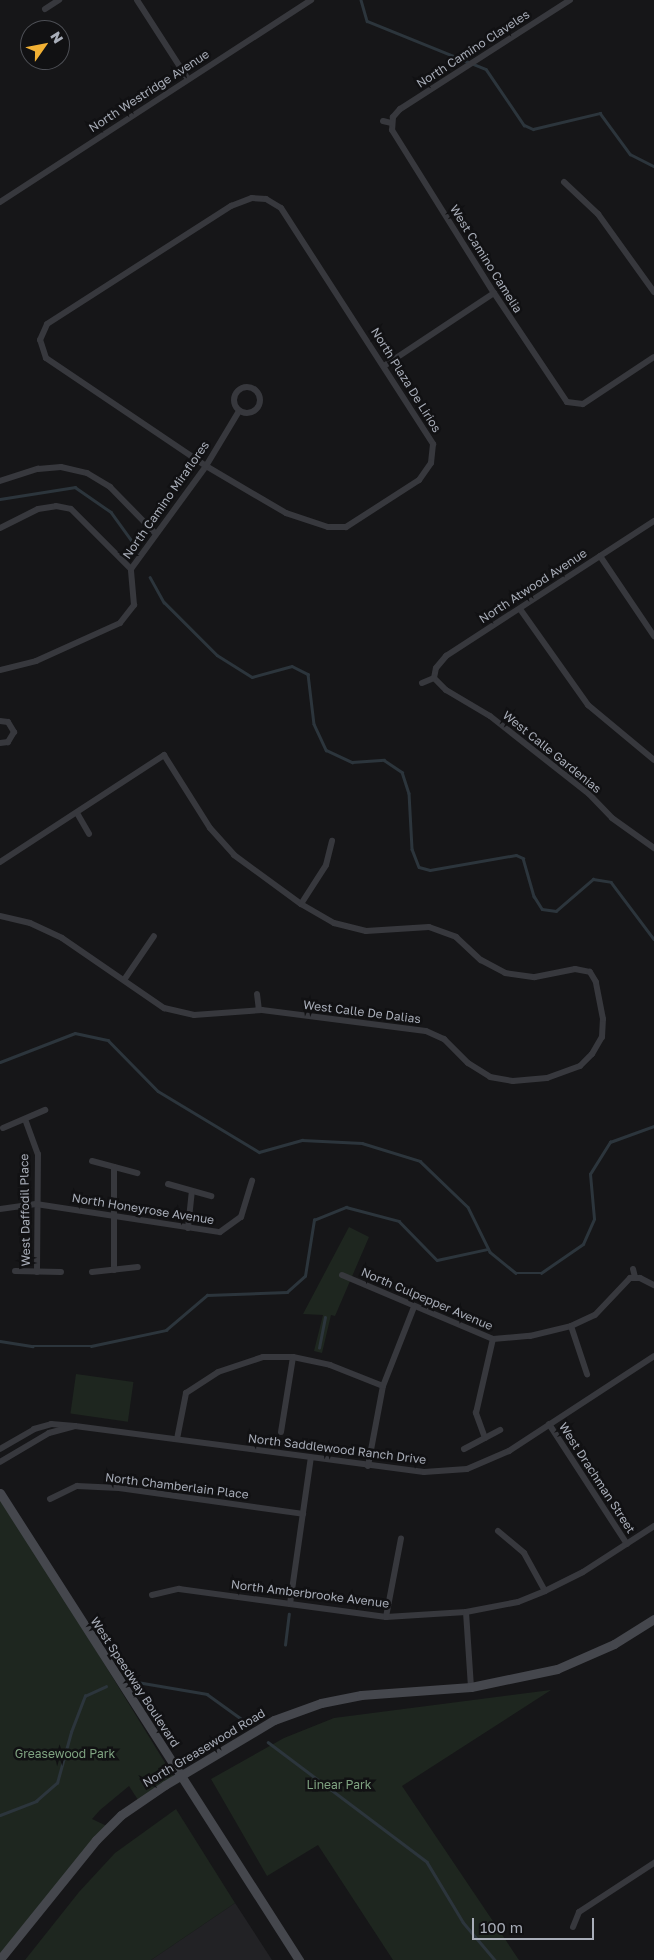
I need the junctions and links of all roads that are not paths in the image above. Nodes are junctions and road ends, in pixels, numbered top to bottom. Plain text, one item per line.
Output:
1 (59, 0) edge
2 (137, 0) edge
3 (311, 0) edge
4 (569, 0) edge
5 (45, 9) dead end
6 (188, 79) junction
7 (383, 121) dead end
8 (392, 122) junction
9 (564, 182) dead end
10 (0, 202) edge
11 (654, 292) edge
12 (494, 293) junction
13 (654, 357) edge
14 (384, 366) junction
15 (239, 411) junction
16 (206, 466) junction
17 (0, 481) edge
18 (654, 521) edge
19 (0, 528) edge
20 (155, 533) junction
21 (600, 556) junction
22 (131, 569) junction
23 (520, 609) junction
24 (654, 636) edge
25 (0, 670) edge
26 (434, 678) junction
27 (422, 684) dead end
28 (0, 721) edge
29 (0, 743) edge
30 (654, 760) edge
31 (77, 813) junction
32 (89, 834) dead end
33 (332, 841) dead end
34 (654, 848) edge
35 (0, 862) edge
36 (302, 904) junction
37 (0, 916) edge
38 (154, 936) dead end
39 (124, 980) junction
40 (257, 994) dead end
41 (259, 1010) junction
42 (45, 1110) dead end
43 (25, 1119) junction
44 (3, 1128) dead end
45 (92, 1161) dead end
46 (114, 1167) junction
47 (137, 1173) dead end
48 (252, 1181) dead end
49 (168, 1184) dead end
50 (192, 1191) junction
51 (211, 1196) dead end
52 (36, 1204) junction
53 (0, 1209) edge
54 (112, 1217) junction
55 (188, 1228) junction
56 (138, 1267) dead end
57 (633, 1269) dead end
58 (114, 1270) junction
59 (15, 1271) dead end
60 (37, 1272) junction
61 (61, 1272) dead end
62 (92, 1272) dead end
63 (342, 1275) dead end
64 (635, 1278) junction
65 (654, 1285) edge
66 (414, 1307) junction
67 (571, 1326) junction
68 (494, 1339) junction
69 (654, 1356) edge
70 (293, 1357) junction
71 (587, 1374) dead end
72 (383, 1386) junction
73 (549, 1424) junction
74 (76, 1426) junction
75 (500, 1430) dead end
76 (281, 1432) dead end
77 (485, 1438) junction
78 (177, 1439) junction
79 (0, 1449) edge
80 (464, 1449) dead end
81 (311, 1457) junction
82 (0, 1462) edge
83 (368, 1466) junction
84 (0, 1493) edge
85 (50, 1499) dead end
86 (303, 1514) junction
87 (654, 1526) edge
88 (498, 1531) dead end
89 (401, 1538) dead end
90 (627, 1544) junction
91 (545, 1591) junction
92 (152, 1596) dead end
93 (290, 1604) junction
94 (466, 1612) junction
95 (386, 1617) junction
96 (654, 1618) edge
97 (471, 1687) junction
98 (179, 1776) junction
99 (654, 1863) edge
100 (573, 1927) dead end
101 (0, 1959) edge
102 (299, 1960) edge

1 - 5 street
2 - 6 street
3 - 6 street, North Westridge Avenue
4 - 8 street, North Camino Claveles
6 - 10 street, North Westridge Avenue
7 - 8 street
8 - 12 street, West Camino Camelia
9 - 11 street
12 - 13 street, West Camino Camelia
12 - 14 street
14 - 16 street, North Plaza De Lirios
14 - 16 street, North Plaza De Lirios
15 - 15 street, North Camino Miraflores
15 - 16 street, North Camino Miraflores
16 - 20 street, North Camino Miraflores
17 - 20 street
18 - 21 street, North Atwood Avenue
19 - 22 street
20 - 22 street, North Camino Miraflores
21 - 23 street, North Atwood Avenue
21 - 24 street
22 - 25 street, North Camino Miraflores
23 - 26 street, North Atwood Avenue
23 - 30 street
26 - 27 street
26 - 34 street, West Calle Gardenias
28 - 29 street
31 - 32 street
31 - 35 street
31 - 36 street
33 - 36 street
36 - 41 street, West Calle De Dalias
37 - 39 street, West Calle De Dalias
38 - 39 street
39 - 41 street, West Calle De Dalias
40 - 41 street
42 - 43 street
43 - 44 street
43 - 52 street, West Daffodil Place
45 - 46 street
46 - 47 street
46 - 54 street
48 - 55 street, North Honeyrose Avenue
49 - 50 street
50 - 51 street
50 - 55 street
52 - 53 street, North Honeyrose Avenue
52 - 54 street, North Honeyrose Avenue
52 - 60 street, West Daffodil Place
54 - 55 street, North Honeyrose Avenue
54 - 58 street
56 - 58 street
57 - 64 street
58 - 62 street
59 - 60 street
60 - 61 street
63 - 66 street, North Culpepper Avenue
64 - 65 street
64 - 67 street, North Culpepper Avenue
66 - 68 street, North Culpepper Avenue
66 - 72 street
67 - 68 street, North Culpepper Avenue
67 - 71 street
68 - 77 street
69 - 73 street, North Saddlewood Ranch Drive
70 - 72 street
70 - 76 street
70 - 78 street
72 - 83 street
73 - 83 street, North Saddlewood Ranch Drive
73 - 90 street, West Drachman Street
74 - 78 street, North Saddlewood Ranch Drive
74 - 79 street, North Saddlewood Ranch Drive
74 - 82 street, North Saddlewood Ranch Drive
75 - 77 street
77 - 80 street
78 - 81 street, North Saddlewood Ranch Drive
81 - 83 street, North Saddlewood Ranch Drive
81 - 86 street
84 - 98 main road, West Speedway Boulevard
85 - 86 street, North Chamberlain Place
86 - 93 street
87 - 90 street, North Amberbrooke Avenue
88 - 91 street
89 - 95 street
90 - 91 street, North Amberbrooke Avenue
91 - 94 street, North Amberbrooke Avenue
92 - 93 street, North Amberbrooke Avenue
93 - 95 street, North Amberbrooke Avenue
94 - 95 street, North Amberbrooke Avenue
94 - 97 street
96 - 97 main road, North Greasewood Road
97 - 98 main road, North Greasewood Road
98 - 101 main road, North Greasewood Road
98 - 102 main road, West Speedway Boulevard
99 - 100 street

